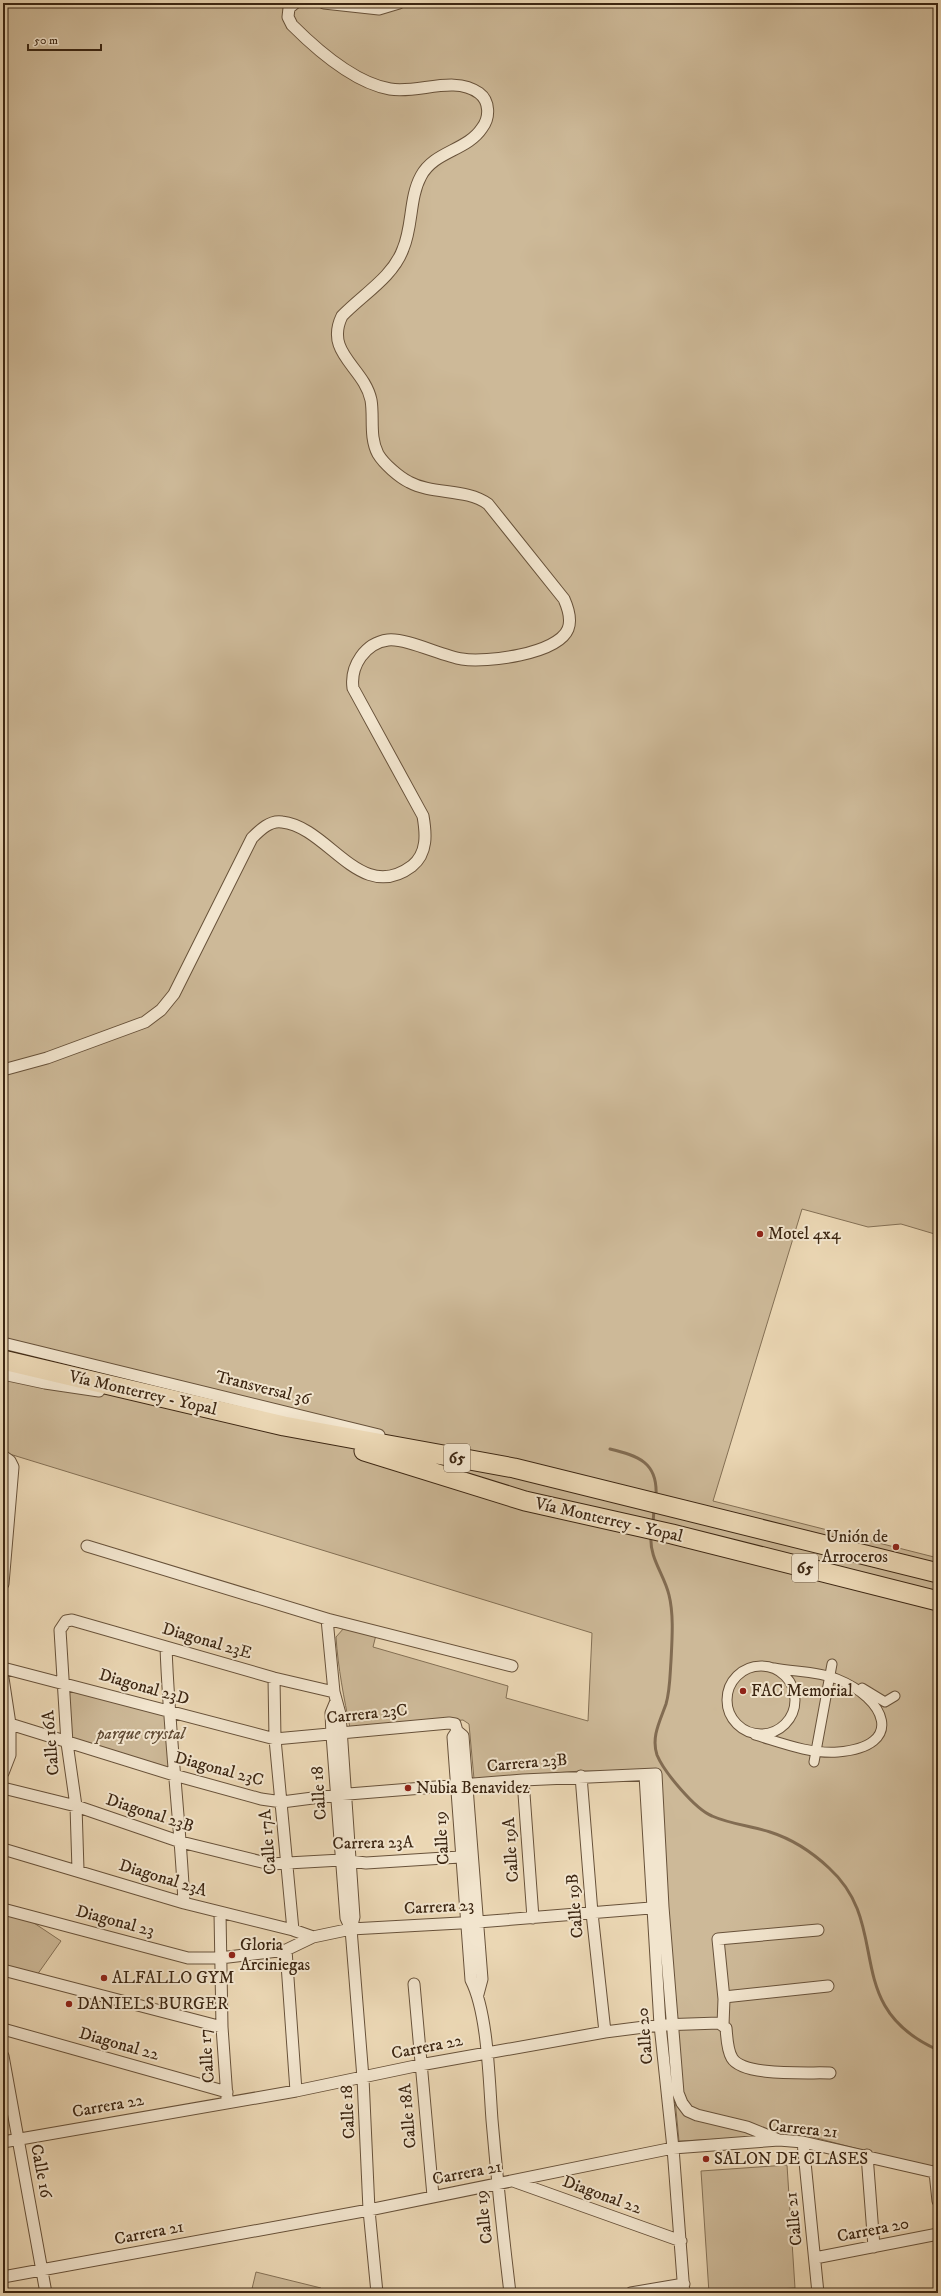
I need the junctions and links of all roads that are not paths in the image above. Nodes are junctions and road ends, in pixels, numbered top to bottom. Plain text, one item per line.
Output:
1 (295, 3) edge
2 (324, 3) edge
3 (399, 3) edge
4 (3, 1070) edge
5 (3, 1343) edge
6 (3, 1360) edge
7 (3, 1374) edge
8 (200, 1406) junction
9 (284, 1426) junction
10 (3, 1456) edge
11 (514, 1468) junction
12 (5, 1515) edge
13 (87, 1546) dead end
14 (938, 1573) edge
15 (3, 1584) edge
16 (938, 1601) edge
17 (327, 1619) junction
18 (72, 1620) joint
19 (166, 1647) junction
20 (832, 1664) dead end
21 (512, 1666) dead end
22 (3, 1668) edge
23 (774, 1668) junction
24 (3, 1678) edge
25 (274, 1678) junction
26 (833, 1678) junction
27 (63, 1682) junction
28 (895, 1696) dead end
29 (335, 1697) junction
30 (168, 1712) junction
31 (10, 1724) junction
32 (457, 1731) junction
33 (337, 1734) junction
34 (755, 1735) junction
35 (276, 1739) junction
36 (67, 1743) junction
37 (817, 1751) junction
38 (814, 1762) dead end
39 (3, 1773) edge
40 (174, 1775) junction
41 (645, 1775) junction
42 (581, 1776) junction
43 (523, 1780) junction
44 (468, 1785) junction
45 (455, 1786) junction
46 (3, 1788) edge
47 (341, 1794) junction
48 (282, 1802) junction
49 (76, 1806) junction
50 (181, 1842) junction
51 (3, 1849) edge
52 (460, 1857) junction
53 (346, 1860) junction
54 (287, 1864) junction
55 (78, 1870) junction
56 (184, 1903) junction
57 (663, 1907) junction
58 (652, 1908) junction
59 (3, 1909) edge
60 (220, 1913) junction
61 (592, 1913) junction
62 (533, 1918) junction
63 (466, 1922) junction
64 (478, 1922) junction
65 (351, 1929) junction
66 (293, 1930) junction
67 (818, 1930) dead end
68 (314, 1937) junction
69 (286, 1950) junction
70 (220, 1958) junction
71 (3, 1970) edge
72 (414, 1984) dead end
73 (828, 1986) dead end
74 (478, 1994) junction
75 (724, 1997) junction
76 (672, 2024) junction
77 (660, 2025) junction
78 (723, 2025) junction
79 (222, 2027) junction
80 (3, 2029) edge
81 (605, 2032) junction
82 (486, 2053) junction
83 (3, 2056) edge
84 (420, 2065) junction
85 (830, 2073) dead end
86 (363, 2078) junction
87 (296, 2091) junction
88 (227, 2097) junction
89 (18, 2140) junction
90 (779, 2140) junction
91 (3, 2142) edge
92 (804, 2142) junction
93 (673, 2148) junction
94 (867, 2155) junction
95 (937, 2173) edge
96 (512, 2181) junction
97 (497, 2183) junction
98 (433, 2196) junction
99 (938, 2201) edge
100 (369, 2210) junction
101 (938, 2234) edge
102 (681, 2241) junction
103 (874, 2247) junction
104 (815, 2258) junction
105 (43, 2270) junction
106 (3, 2277) edge
107 (684, 2288) edge
108 (46, 2293) edge
109 (377, 2293) edge
110 (510, 2293) edge
111 (631, 2293) edge
112 (818, 2293) edge

1 - 4 street
2 - 3 street
5 - 11 street, Transversal 36 / 65
6 - 8 highway, Vía Monterrey - Yopal / 65
7 - 8 street, Transversal 36 / 65
8 - 9 highway, Vía Monterrey - Yopal / 65
9 - 11 highway, Vía Monterrey - Yopal / 65
9 - 16 highway, Vía Monterrey - Yopal / 65
10 - 12 street
11 - 14 highway, Vía Monterrey - Yopal / 65
12 - 15 street
13 - 17 street
17 - 21 street
17 - 29 street, Calle 18
18 - 19 street, Diagonal 23E
18 - 27 street, Calle 16A
19 - 25 street, Diagonal 23E
19 - 30 street
20 - 26 street
22 - 27 street, Diagonal 23D
23 - 26 street
23 - 34 street
23 - 34 street
24 - 31 street
25 - 29 street, Diagonal 23E
25 - 35 street, Calle 17A
26 - 28 street
26 - 37 street
26 - 37 street
27 - 30 street, Diagonal 23D
27 - 36 street, Calle 16A
29 - 33 street, Calle 18
30 - 35 street, Diagonal 23D
30 - 40 street
31 - 36 street, Diagonal 23C
31 - 39 street
32 - 33 street, Carrera 23C
32 - 44 street, Calle 19
32 - 45 street, Calle 19
33 - 35 street, Carrera 23C
33 - 47 street, Calle 18
34 - 37 street
35 - 48 street, Calle 17A
36 - 40 street, Diagonal 23C
36 - 49 street, Calle 16A
37 - 38 street
40 - 48 street, Diagonal 23C
40 - 50 street
41 - 42 street, Carrera 23B
41 - 57 street, Carrera 23B
41 - 58 street, Calle 20
42 - 43 street, Carrera 23B
42 - 61 street, Calle 19B
43 - 44 street, Carrera 23B
43 - 62 street, Calle 19A
44 - 45 street, Carrera 23B
44 - 64 street, Calle 19
45 - 47 street, Carrera 23B
45 - 52 street, Calle 19
46 - 49 street, Diagonal 23B
47 - 48 street, Carrera 23B
47 - 53 street, Calle 18
48 - 54 street, Calle 17A
49 - 50 street, Diagonal 23B
49 - 55 street, Calle 16A
50 - 54 street, Diagonal 23B
50 - 56 street
51 - 55 street, Diagonal 23A
52 - 53 street, Carrera 23A
52 - 63 street, Calle 19
53 - 54 street, Carrera 23A
53 - 65 street, Calle 18
54 - 66 street, Calle 17A
55 - 56 street, Diagonal 23A
56 - 60 street, Diagonal 23A
57 - 58 street, Carrera 23
57 - 76 street
58 - 61 street, Carrera 23
58 - 77 street, Calle 20
59 - 70 street, Diagonal 23
60 - 66 street, Diagonal 23A
60 - 70 street, Calle 17
61 - 62 street, Carrera 23
61 - 81 street, Calle 19B
62 - 64 street, Carrera 23
63 - 64 street, Carrera 23
63 - 65 street, Carrera 23
63 - 74 street, Calle 19
64 - 74 street, Calle 19
65 - 68 street, Carrera 23
65 - 86 street, Calle 18
66 - 68 street, Diagonal 23A
67 - 75 street
68 - 69 street, Carrera 23
69 - 70 street, Carrera 23
69 - 87 street
70 - 79 street, Calle 17
71 - 79 street
72 - 84 street, Calle 18A
73 - 75 street
74 - 82 street, Calle 19
75 - 78 street
76 - 77 street, Carrera 22
76 - 78 street, Carrera 22
76 - 90 street
77 - 81 street, Carrera 22
77 - 93 street, Calle 20
78 - 85 street
79 - 88 street, Calle 17
80 - 88 street, Diagonal 22
81 - 82 street, Carrera 22
82 - 84 street, Carrera 22
82 - 97 street, Calle 19
83 - 89 street, Calle 16
84 - 86 street, Carrera 22
84 - 98 street, Calle 18A
86 - 87 street, Carrera 22
86 - 100 street, Calle 18
87 - 88 street, Carrera 22
88 - 89 street, Carrera 22
89 - 91 street, Carrera 22
89 - 105 street, Calle 16
90 - 92 street, Carrera 21
90 - 93 street, Carrera 21
92 - 94 street, Carrera 21
92 - 104 street, Calle 21
93 - 96 street, Carrera 21
93 - 102 street, Calle 20
94 - 95 street, Carrera 21
94 - 103 street
95 - 99 street
96 - 97 street, Carrera 21
96 - 102 street, Diagonal 22
97 - 98 street, Carrera 21
97 - 110 street, Calle 19
98 - 100 street, Carrera 21
100 - 105 street, Carrera 21
100 - 109 street, Calle 18
101 - 103 street, Carrera 20
102 - 107 street, Calle 20
103 - 104 street, Carrera 20
104 - 112 street, Calle 21
105 - 106 street, Carrera 21
105 - 108 street, Calle 16
107 - 111 street

